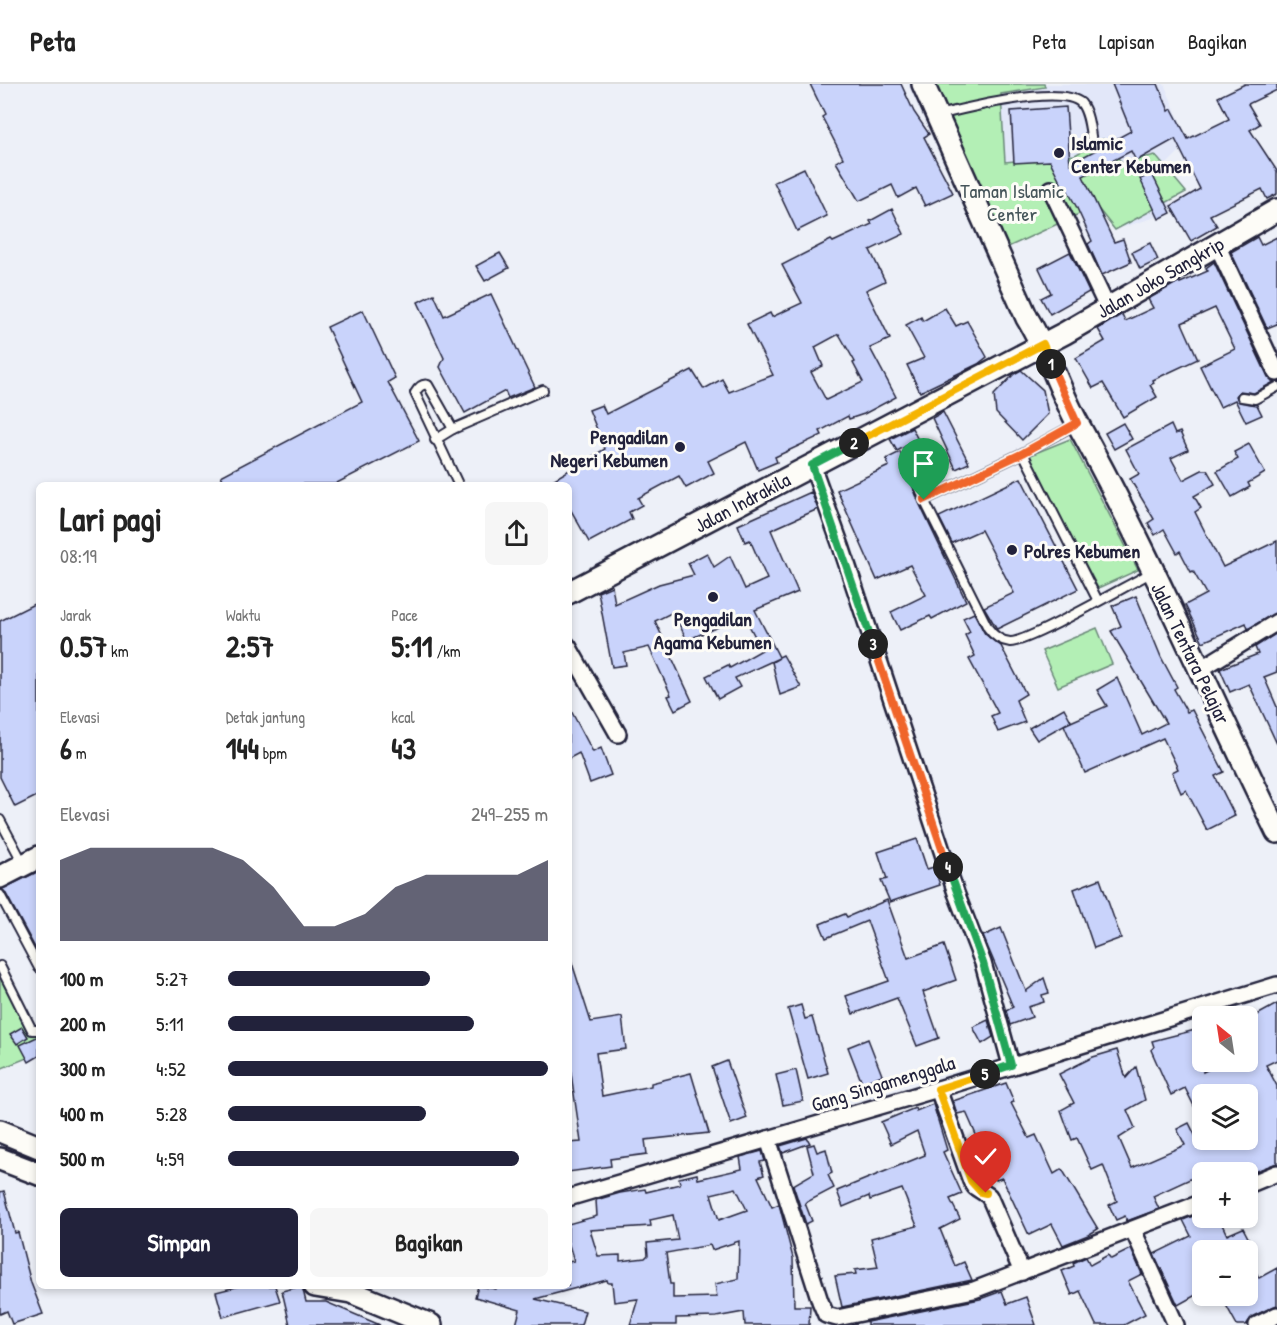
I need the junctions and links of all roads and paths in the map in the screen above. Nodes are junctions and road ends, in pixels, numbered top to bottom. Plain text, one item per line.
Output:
1 (923, 84) edge
2 (937, 116) junction
3 (1092, 143) dead end
4 (1051, 189) dead end
5 (1277, 210) edge
6 (1217, 245) junction
7 (1107, 307) junction
8 (1043, 344) junction
9 (1277, 373) edge
10 (1277, 387) edge
11 (543, 390) dead end
12 (1242, 397) dead end
13 (1077, 423) junction
14 (453, 429) junction
15 (435, 440) junction
16 (1023, 453) junction
17 (909, 456) dead end
18 (812, 465) junction
19 (457, 482) edge
20 (924, 500) junction
21 (1152, 572) junction
22 (572, 591) edge
23 (1098, 601) junction
24 (1277, 622) edge
25 (572, 653) edge
26 (1199, 670) junction
27 (618, 734) dead end
28 (1271, 806) edge
29 (0, 820) edge
30 (1277, 832) edge
31 (31, 861) edge
32 (0, 877) edge
33 (0, 896) edge
34 (36, 962) edge
35 (0, 966) edge
36 (1277, 985) edge
37 (36, 1030) edge
38 (1008, 1055) junction
39 (938, 1089) junction
40 (0, 1131) edge
41 (768, 1139) junction
42 (36, 1147) edge
43 (0, 1159) edge
44 (36, 1173) edge
45 (1277, 1173) edge
46 (1258, 1181) edge
47 (572, 1197) edge
48 (1192, 1206) edge
49 (1133, 1230) junction
50 (1022, 1272) junction
51 (337, 1289) edge
52 (1277, 1315) edge
53 (429, 1324) edge
54 (1176, 1325) edge
55 (1257, 1325) edge

1 - 2 main road, Jalan Tentara Pelajar
2 - 3 lane
2 - 8 main road, Jalan Tentara Pelajar
4 - 7 street
5 - 6 main road, Jalan Joko Sangkrip
6 - 7 main road, Jalan Joko Sangkrip
6 - 9 street
7 - 8 main road, Jalan Joko Sangkrip
8 - 13 main road, Jalan Tentara Pelajar
8 - 18 main road, Jalan Indrakila
10 - 12 lane
11 - 14 lane
13 - 16 lane
13 - 21 main road, Jalan Tentara Pelajar
14 - 15 lane
14 - 15 lane
15 - 19 lane
16 - 20 lane
16 - 23 lane
17 - 20 lane
18 - 22 main road, Jalan Indrakila
18 - 38 street
20 - 23 lane
21 - 23 lane
21 - 26 main road, Jalan Tentara Pelajar
24 - 26 street
25 - 27 street
26 - 28 main road, Jalan Tentara Pelajar
28 - 30 main road, Jalan Tentara Pelajar
29 - 31 lane
31 - 32 main road
33 - 34 lane
35 - 37 lane
36 - 38 street, Gang Singamenggala
38 - 39 street, Gang Singamenggala
39 - 41 street, Gang Singamenggala
39 - 50 street
40 - 42 main road
41 - 47 street, Gang Singamenggala
41 - 50 street
43 - 44 main road
45 - 46 street
48 - 49 street
49 - 50 street
49 - 54 street
51 - 53 main road
52 - 55 street

